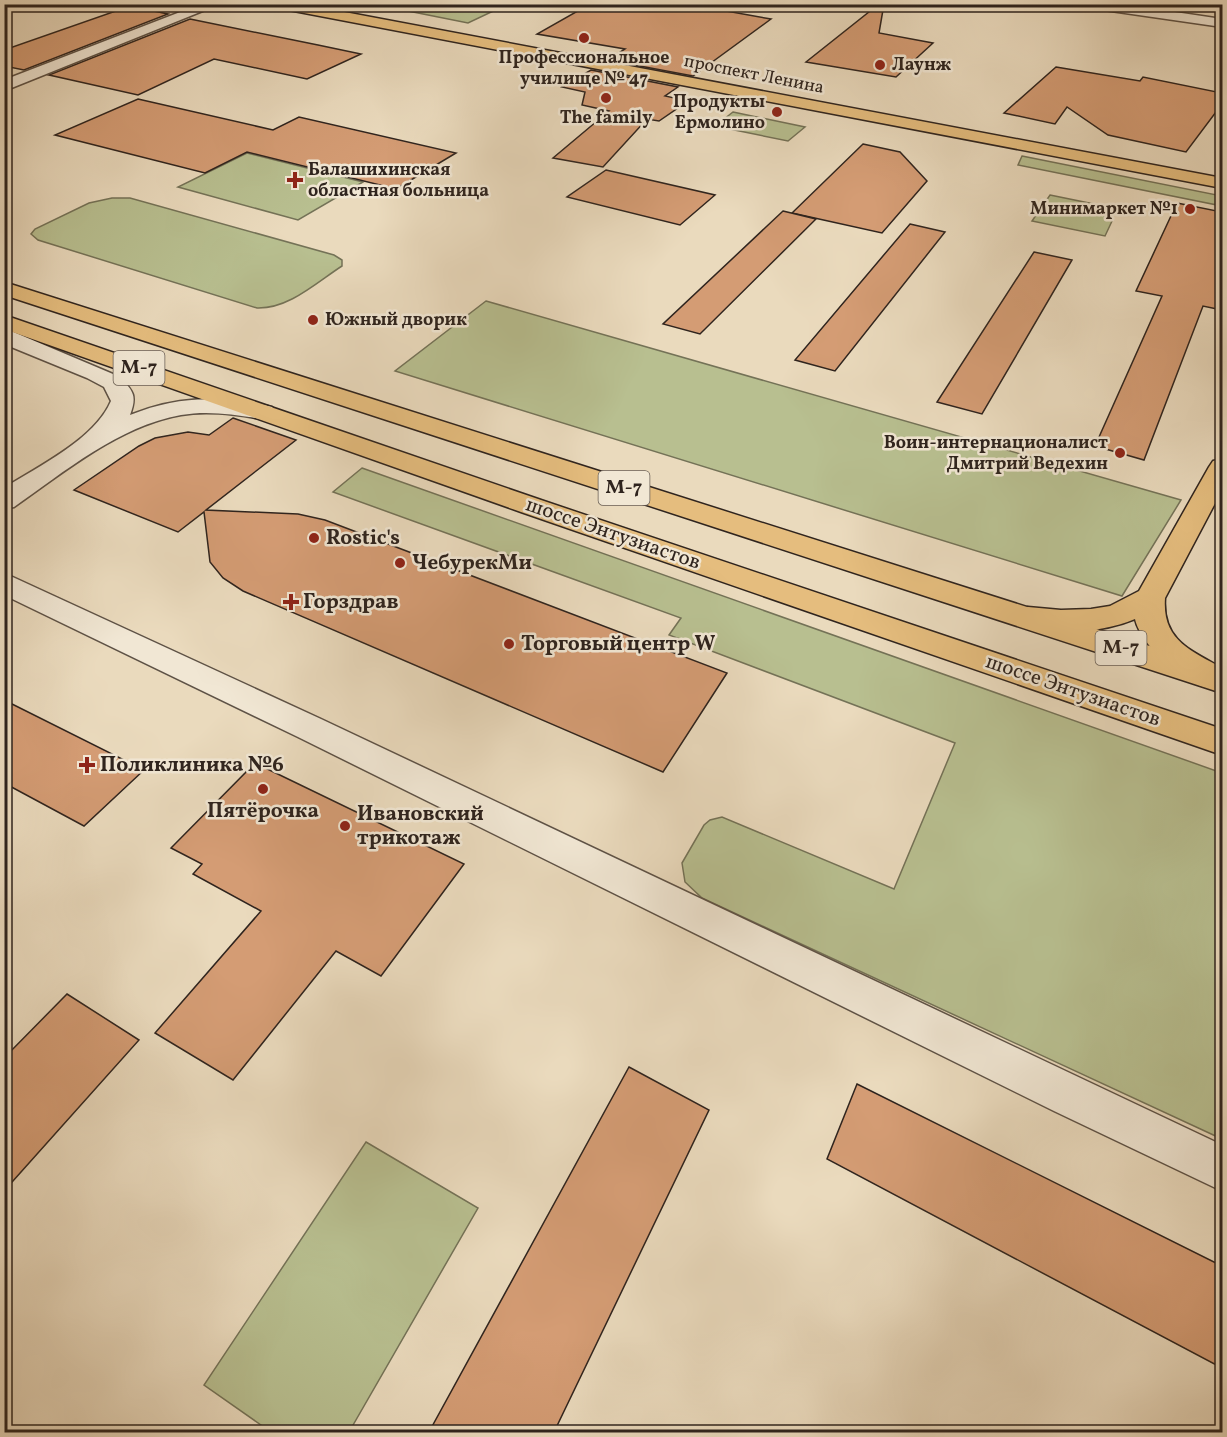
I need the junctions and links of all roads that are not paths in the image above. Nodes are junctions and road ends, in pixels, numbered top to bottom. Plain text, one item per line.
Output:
1 (214, 4) edge
2 (279, 4) edge
3 (1090, 4) edge
4 (1222, 23) edge
5 (4, 86) edge
6 (1222, 183) edge
7 (4, 288) edge
8 (4, 321) edge
9 (4, 335) edge
10 (274, 414) junction
11 (95, 440) junction
12 (1220, 477) edge
13 (4, 501) edge
14 (4, 583) edge
15 (1150, 598) junction
16 (1019, 616) junction
17 (1220, 680) edge
18 (1222, 742) edge
19 (1222, 1168) edge

1 - 5 street
2 - 6 main road, проспект Ленина
3 - 4 street
7 - 16 main road, М-7
8 - 10 main road, шоссе Энтузиастов / М-7
9 - 11 street
10 - 11 street
10 - 18 main road, шоссе Энтузиастов / М-7
11 - 13 street
12 - 15 main road
14 - 19 street
15 - 16 main road
15 - 17 main road
16 - 17 main road, М-7

